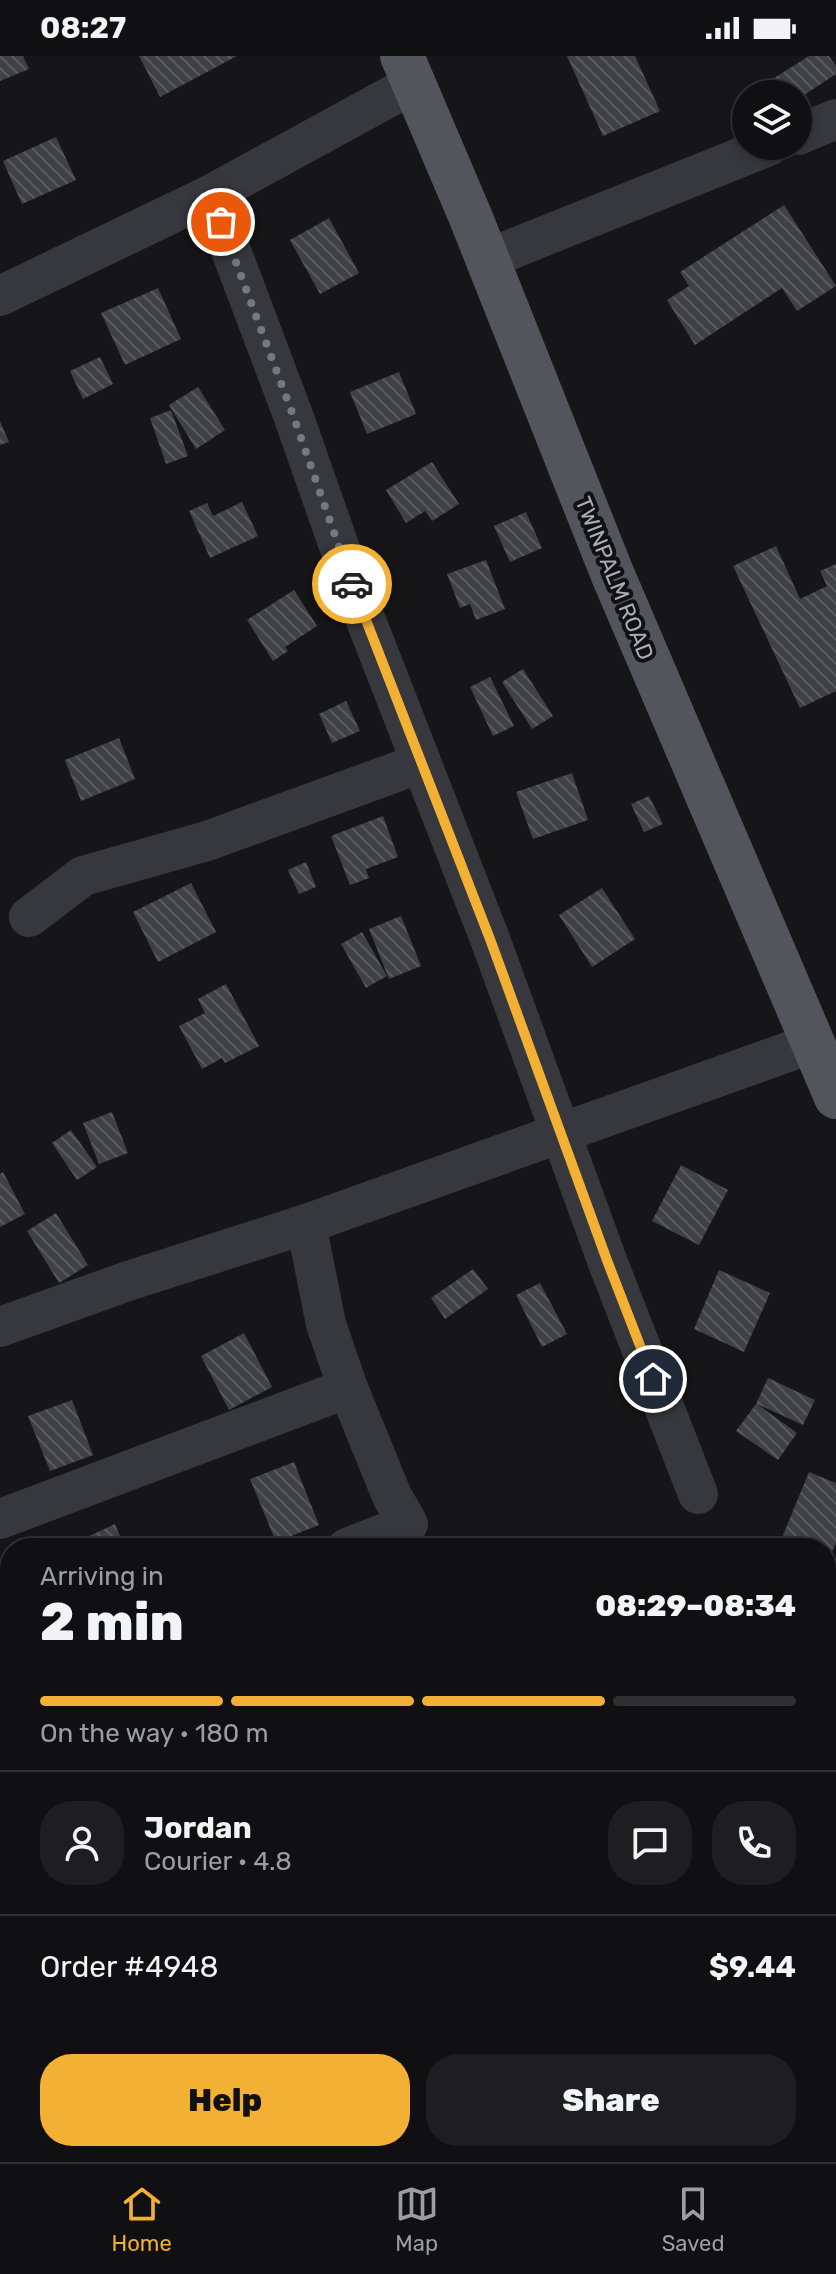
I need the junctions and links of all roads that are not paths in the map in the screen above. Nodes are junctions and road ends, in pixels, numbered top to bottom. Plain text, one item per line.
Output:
1 (408, 70) edge
2 (836, 119) edge
3 (812, 129) edge
4 (734, 160) edge
5 (210, 195) junction
6 (487, 259) junction
7 (0, 296) edge
8 (421, 763) junction
9 (29, 917) dead end
10 (813, 1043) junction
11 (836, 1097) edge
12 (562, 1134) junction
13 (306, 1224) junction
14 (0, 1327) edge
15 (348, 1388) junction
16 (698, 1494) dead end
17 (0, 1519) edge
18 (372, 1538) edge

1 - 5 street
1 - 6 main road, TWINPALM ROAD
2 - 3 street
4 - 6 street
5 - 7 street
5 - 8 street
6 - 10 main road, TWINPALM ROAD
8 - 9 street
8 - 12 street
10 - 11 main road, TWINPALM ROAD
10 - 12 street
12 - 13 street
12 - 16 street
13 - 14 street
13 - 15 street
15 - 17 street
15 - 18 street

